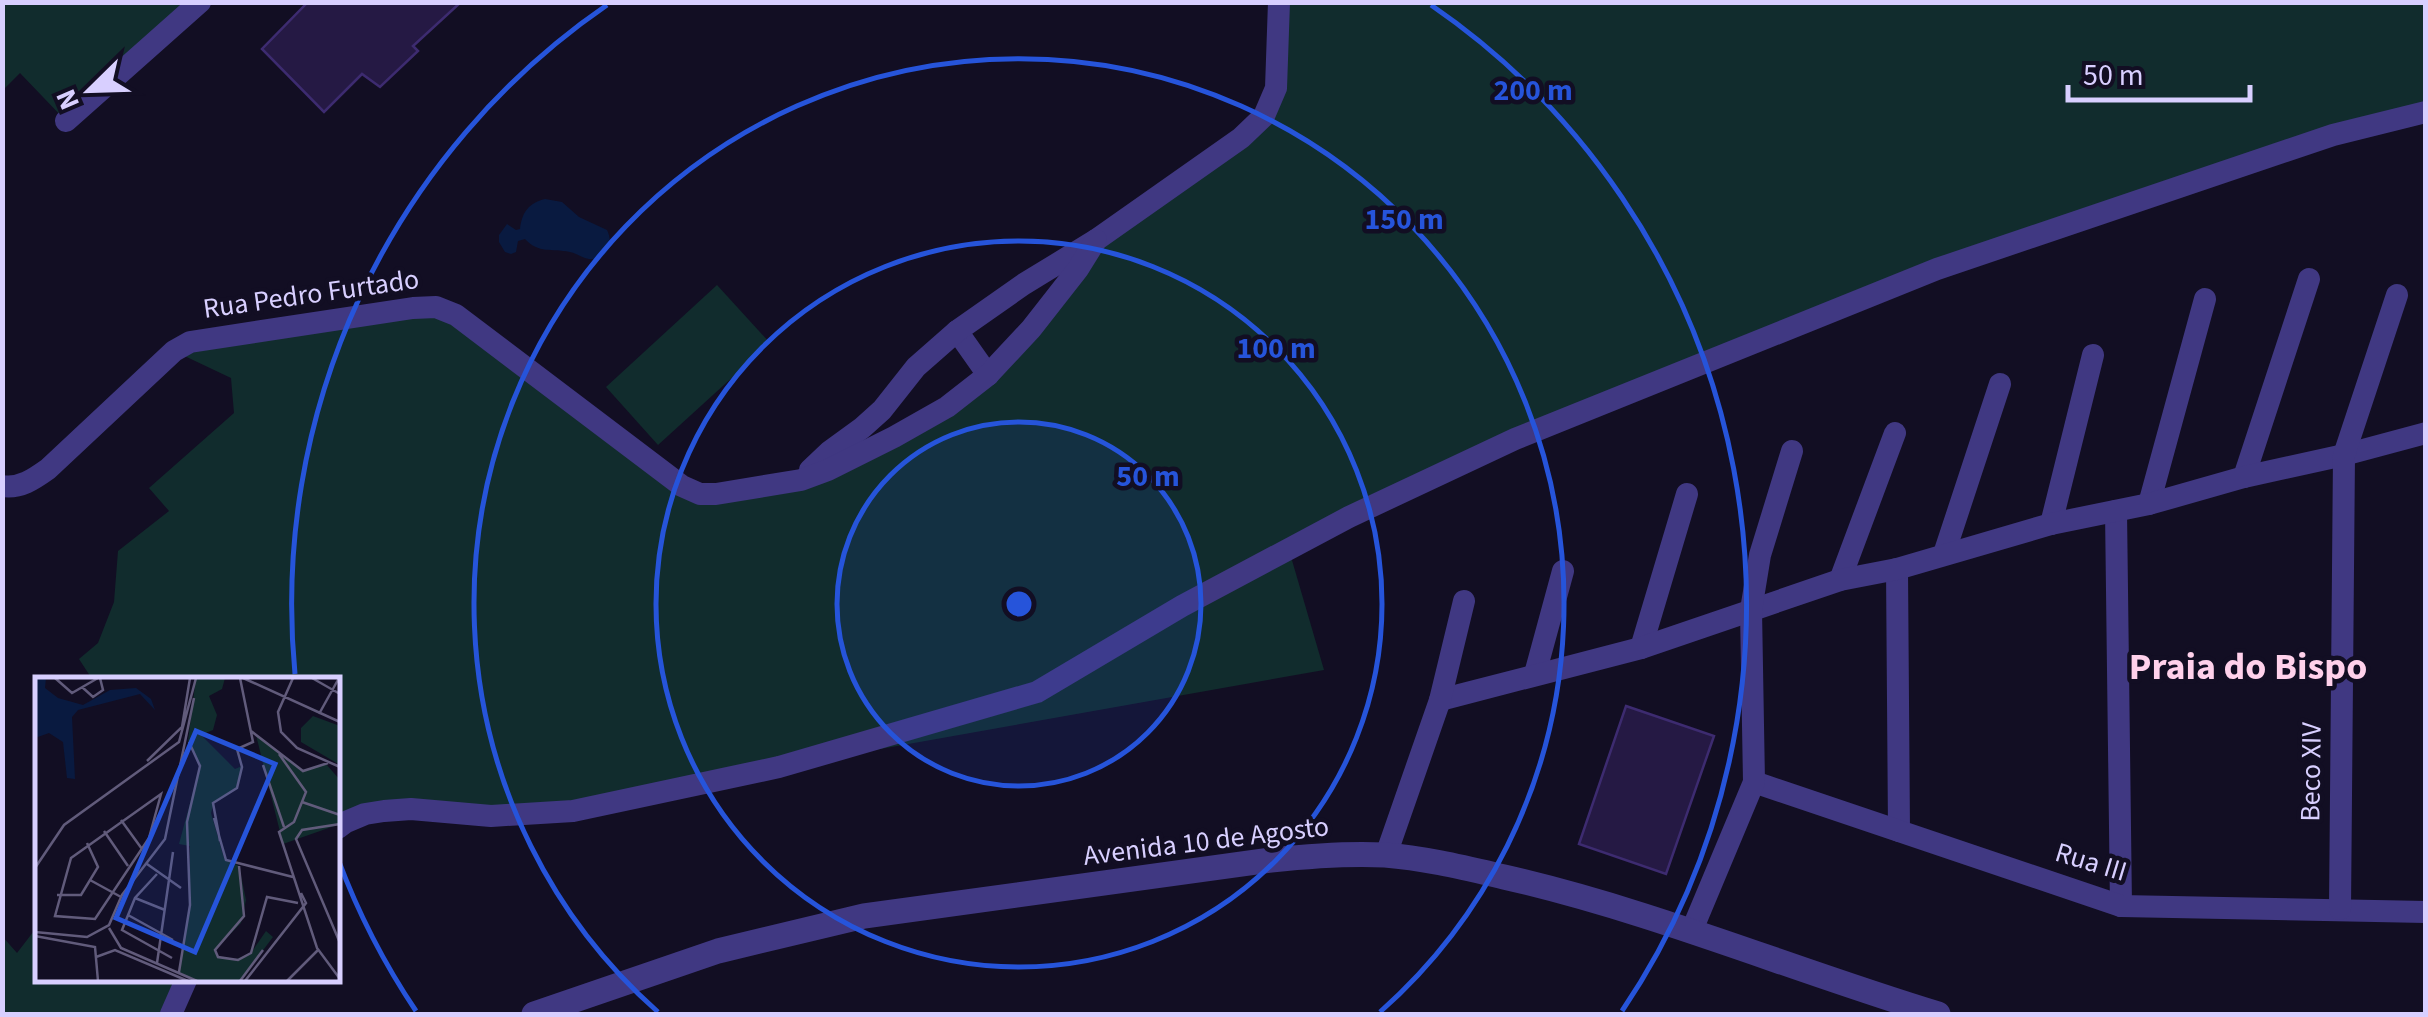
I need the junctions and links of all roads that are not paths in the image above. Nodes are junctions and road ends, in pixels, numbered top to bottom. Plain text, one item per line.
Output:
1 (200, 2) edge
2 (1279, 2) edge
3 (2426, 112) edge
4 (66, 121) dead end
5 (1096, 240) junction
6 (2309, 279) dead end
7 (2397, 294) dead end
8 (2205, 299) dead end
9 (957, 331) junction
10 (2093, 355) dead end
11 (988, 376) junction
12 (2000, 384) dead end
13 (901, 386) junction
14 (934, 414) junction
15 (1895, 433) dead end
16 (2426, 433) edge
17 (1792, 451) dead end
18 (2344, 455) junction
19 (2244, 477) junction
20 (801, 480) junction
21 (2, 486) edge
22 (1686, 494) dead end
23 (2150, 504) junction
24 (2116, 511) junction
25 (2051, 524) junction
26 (1944, 554) junction
27 (1897, 569) junction
28 (1563, 571) dead end
29 (1840, 580) junction
30 (1464, 602) dead end
31 (1751, 610) junction
32 (1641, 648) junction
33 (1535, 674) junction
34 (1440, 700) junction
35 (1754, 782) junction
36 (340, 826) edge
37 (1899, 832) junction
38 (1386, 856) junction
39 (2121, 906) junction
40 (2340, 909) junction
41 (2426, 912) edge
42 (1692, 930) junction
43 (185, 982) edge
44 (171, 1014) edge
45 (534, 1014) edge
46 (1938, 1014) edge

1 - 4 street
2 - 5 street, Rua Pedro Furtado
3 - 36 street
5 - 9 street, Rua Pedro Furtado
5 - 11 street, Rua Pedro Furtado
6 - 19 street
7 - 18 street, Beco XIV
8 - 23 street
9 - 11 street
9 - 13 street, Rua Pedro Furtado
10 - 25 street
11 - 14 street, Rua Pedro Furtado
12 - 26 street
13 - 14 street
13 - 20 street, Rua Pedro Furtado
14 - 20 street, Rua Pedro Furtado
15 - 29 street
16 - 18 street
17 - 31 street
18 - 19 street
18 - 40 street, Beco XIV
19 - 23 street
20 - 21 street, Rua Pedro Furtado
22 - 32 street
23 - 24 street
24 - 25 street
24 - 39 street
25 - 26 street
26 - 27 street
27 - 29 street
27 - 37 street
28 - 33 street
29 - 31 street
30 - 34 street
31 - 32 street
31 - 35 street
32 - 33 street
33 - 34 street
34 - 38 street
35 - 37 street, Rua III
35 - 42 street
37 - 39 street, Rua III
38 - 42 street, Avenida 10 de Agosto
38 - 45 street, Avenida 10 de Agosto
39 - 40 street, Rua III
40 - 41 street, Rua III
42 - 46 street, Avenida 10 de Agosto
43 - 44 street

